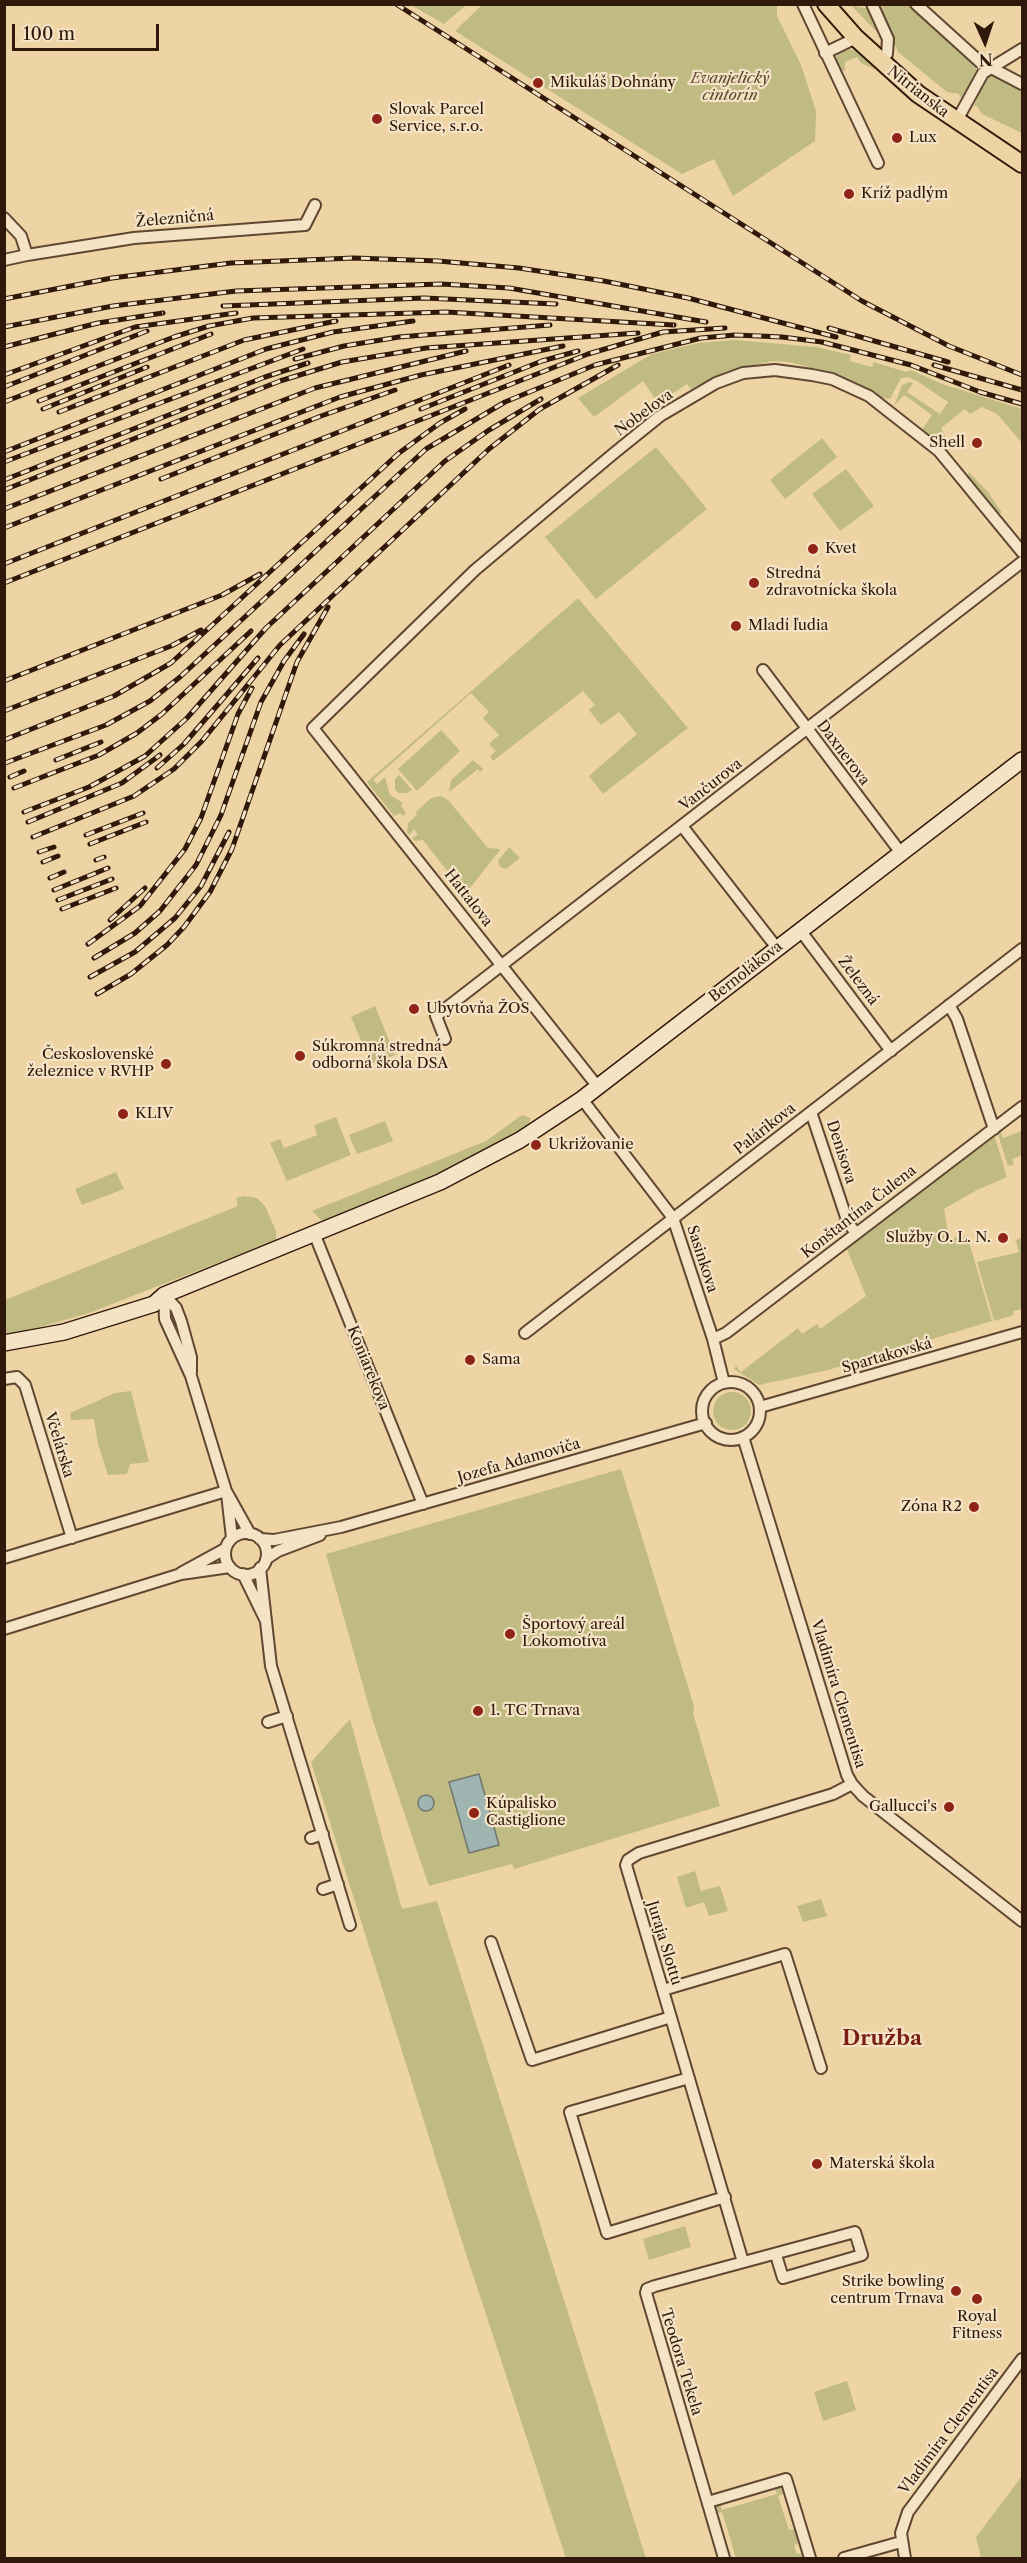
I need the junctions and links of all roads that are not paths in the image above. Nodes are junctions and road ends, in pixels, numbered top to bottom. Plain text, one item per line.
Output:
1 (803, 4) edge
2 (826, 4) edge
3 (840, 4) edge
4 (916, 4) edge
5 (875, 9) edge
6 (856, 38) junction
7 (1023, 49) edge
8 (825, 53) junction
9 (887, 54) junction
10 (988, 68) junction
11 (1023, 84) edge
12 (961, 113) junction
13 (1017, 153) edge
14 (878, 163) dead end
15 (1023, 166) edge
16 (315, 205) dead end
17 (4, 218) edge
18 (27, 255) junction
19 (4, 260) edge
20 (1023, 552) edge
21 (1023, 562) edge
22 (763, 670) dead end
23 (313, 728) joint
24 (807, 731) junction
25 (1022, 762) edge
26 (682, 826) junction
27 (901, 853) junction
28 (800, 930) junction
29 (777, 948) junction
30 (1023, 948) edge
31 (502, 966) junction
32 (949, 1005) junction
33 (445, 1039) dead end
34 (891, 1051) junction
35 (598, 1087) junction
36 (582, 1099) junction
37 (1023, 1107) edge
38 (812, 1112) junction
39 (994, 1129) junction
40 (673, 1218) junction
41 (314, 1233) junction
42 (856, 1233) junction
43 (185, 1287) junction
44 (164, 1295) junction
45 (176, 1308) junction
46 (141, 1309) junction
47 (165, 1319) junction
48 (1023, 1332) edge
49 (525, 1333) dead end
50 (35, 1336) junction
51 (713, 1339) junction
52 (4, 1343) edge
53 (191, 1376) junction
54 (4, 1379) edge
55 (724, 1383) junction
56 (760, 1407) junction
57 (706, 1423) junction
58 (743, 1437) junction
59 (226, 1491) junction
60 (423, 1503) junction
61 (340, 1527) junction
62 (255, 1536) junction
63 (72, 1538) junction
64 (232, 1538) junction
65 (225, 1548) junction
66 (4, 1558) edge
67 (263, 1564) junction
68 (230, 1567) junction
69 (181, 1574) junction
70 (243, 1574) junction
71 (265, 1619) junction
72 (4, 1629) edge
73 (286, 1716) junction
74 (268, 1722) dead end
75 (852, 1784) junction
76 (323, 1834) junction
77 (311, 1838) dead end
78 (338, 1884) junction
79 (323, 1889) dead end
80 (1023, 1921) edge
81 (350, 1925) dead end
82 (491, 1942) dead end
83 (663, 1989) junction
84 (671, 2018) junction
85 (821, 2068) dead end
86 (689, 2078) junction
87 (725, 2197) junction
88 (776, 2255) junction
89 (743, 2262) junction
90 (1023, 2359) edge
91 (708, 2502) junction
92 (901, 2542) junction
93 (724, 2559) edge
94 (810, 2559) edge
95 (844, 2559) edge
96 (905, 2559) edge

1 - 8 street
2 - 6 main road, Nitrianska
3 - 9 main road, Nitrianska
4 - 10 street
5 - 9 street
6 - 8 street
6 - 13 main road, Nitrianska
7 - 10 street
8 - 14 street
9 - 12 main road, Nitrianska
10 - 11 street
10 - 12 street
12 - 13 main road, Nitrianska
13 - 15 main road, Nitrianska
16 - 18 street, Železničná
17 - 18 street
18 - 19 street
20 - 23 street, Nobelova
21 - 24 street, Vančurova
22 - 24 street, Daxnerova
23 - 31 street, Hattalova
24 - 26 street, Vančurova
24 - 27 street, Daxnerova
25 - 27 street, Bernolákova
26 - 29 street
26 - 31 street, Vančurova
27 - 28 street, Bernolákova
28 - 29 street, Bernolákova
28 - 34 street, Železná
29 - 35 street, Bernolákova
30 - 32 street, Palárikova
31 - 33 street, Vančurova
31 - 35 street, Hattalova
32 - 34 street, Palárikova
32 - 39 street
34 - 38 street, Palárikova
35 - 36 street, Bernolákova
36 - 40 street, Sasinkova
36 - 41 street, Bernolákova
37 - 39 street, Konštantína Čulena
38 - 40 street, Palárikova
38 - 42 street, Denisova
39 - 42 street, Konštantína Čulena
40 - 49 street, Palárikova
40 - 51 street, Sasinkova
41 - 43 street
41 - 60 street, Koniarekova
42 - 51 street, Konštantína Čulena
43 - 44 street
43 - 45 street
44 - 45 street
44 - 46 street
44 - 47 street
44 - 50 street
45 - 53 street
46 - 47 street
46 - 50 street
47 - 53 street
48 - 56 street, Spartakovská
50 - 52 street
51 - 55 street, Sasinkova
53 - 59 street
54 - 63 street, Včelárska
55 - 56 street
55 - 57 street
56 - 58 street
57 - 58 street
57 - 60 street, Jozefa Adamoviča
58 - 75 street, Vladimíra Clementisa
59 - 62 street
59 - 63 street
59 - 64 street
60 - 61 street, Jozefa Adamoviča
61 - 62 street, Jozefa Adamoviča
61 - 67 street, Jozefa Adamoviča
62 - 64 street
62 - 67 street
63 - 66 street
64 - 65 street
65 - 68 street
65 - 69 street
67 - 70 street
67 - 71 street
68 - 69 street
68 - 70 street
69 - 72 street
70 - 71 street
71 - 73 street
73 - 74 street
73 - 76 street
75 - 80 street, Vladimíra Clementisa
75 - 83 street, Juraja Slottu
76 - 77 street
76 - 78 street
78 - 79 street
78 - 81 street
82 - 84 street
83 - 84 street, Juraja Slottu
83 - 85 street
84 - 86 street, Juraja Slottu
86 - 87 street, Juraja Slottu
86 - 87 street
87 - 89 street, Juraja Slottu
88 - 88 street, Teodora Tekela
88 - 89 street, Teodora Tekela
89 - 91 street, Teodora Tekela
90 - 92 street, Vladimíra Clementisa
91 - 93 street, Teodora Tekela
91 - 94 street
92 - 95 street
92 - 96 street, Vladimíra Clementisa

